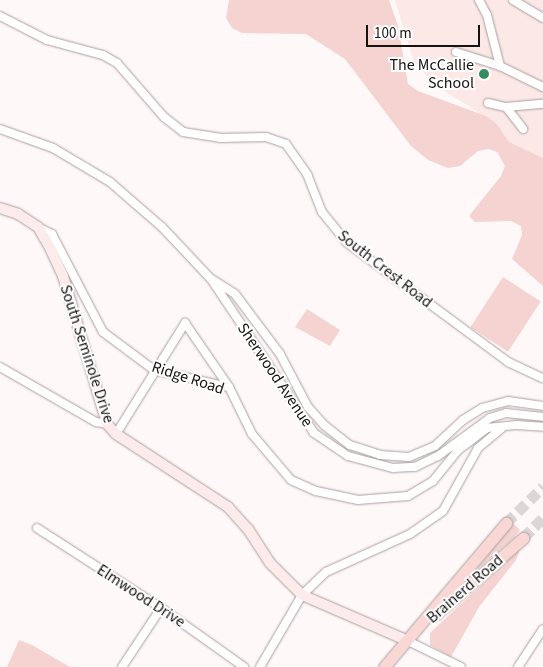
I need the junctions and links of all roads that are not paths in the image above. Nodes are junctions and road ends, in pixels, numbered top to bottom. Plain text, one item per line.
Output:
1 (479, 0) edge
2 (513, 0) edge
3 (0, 16) edge
4 (543, 18) edge
5 (456, 52) dead end
6 (500, 66) junction
7 (543, 87) edge
8 (488, 103) dead end
9 (543, 104) edge
10 (506, 107) junction
11 (0, 129) edge
12 (523, 129) dead end
13 (0, 208) edge
14 (38, 227) junction
15 (212, 279) junction
16 (0, 367) edge
17 (154, 370) junction
18 (543, 378) edge
19 (229, 387) junction
20 (543, 406) edge
21 (543, 417) edge
22 (107, 424) junction
23 (506, 426) junction
24 (543, 427) edge
25 (116, 434) junction
26 (506, 523) tunnel mouth
27 (37, 528) dead end
28 (524, 538) tunnel mouth
29 (302, 595) junction
30 (161, 608) junction
31 (543, 629) edge
32 (406, 640) junction
33 (122, 667) edge
34 (244, 667) edge
35 (260, 667) edge
36 (384, 667) edge
37 (461, 667) edge
38 (518, 667) edge

1 - 6 street
2 - 4 street
3 - 18 street, South Crest Road
5 - 6 street
6 - 7 street
8 - 10 street
9 - 10 street
10 - 12 street
11 - 15 street, Sherwood Avenue
13 - 14 street
14 - 17 street, Ridge Road
14 - 22 street, South Seminole Drive
15 - 20 street, Sherwood Avenue
15 - 21 street, Sherwood Avenue
16 - 22 street
17 - 19 street, Ridge Road
17 - 19 street
17 - 25 street
19 - 23 street, Ridge Road
22 - 25 street, South Seminole Drive
23 - 24 street, Ridge Road
23 - 29 street
25 - 29 street, South Seminole Drive
26 - 32 main road, Brainerd Road
27 - 30 street, Elmwood Drive
28 - 32 main road, Brainerd Road
29 - 32 street, South Seminole Drive
29 - 35 street
30 - 33 street
30 - 34 street, Elmwood Drive
31 - 38 street
32 - 36 main road, Brainerd Road
32 - 37 street

